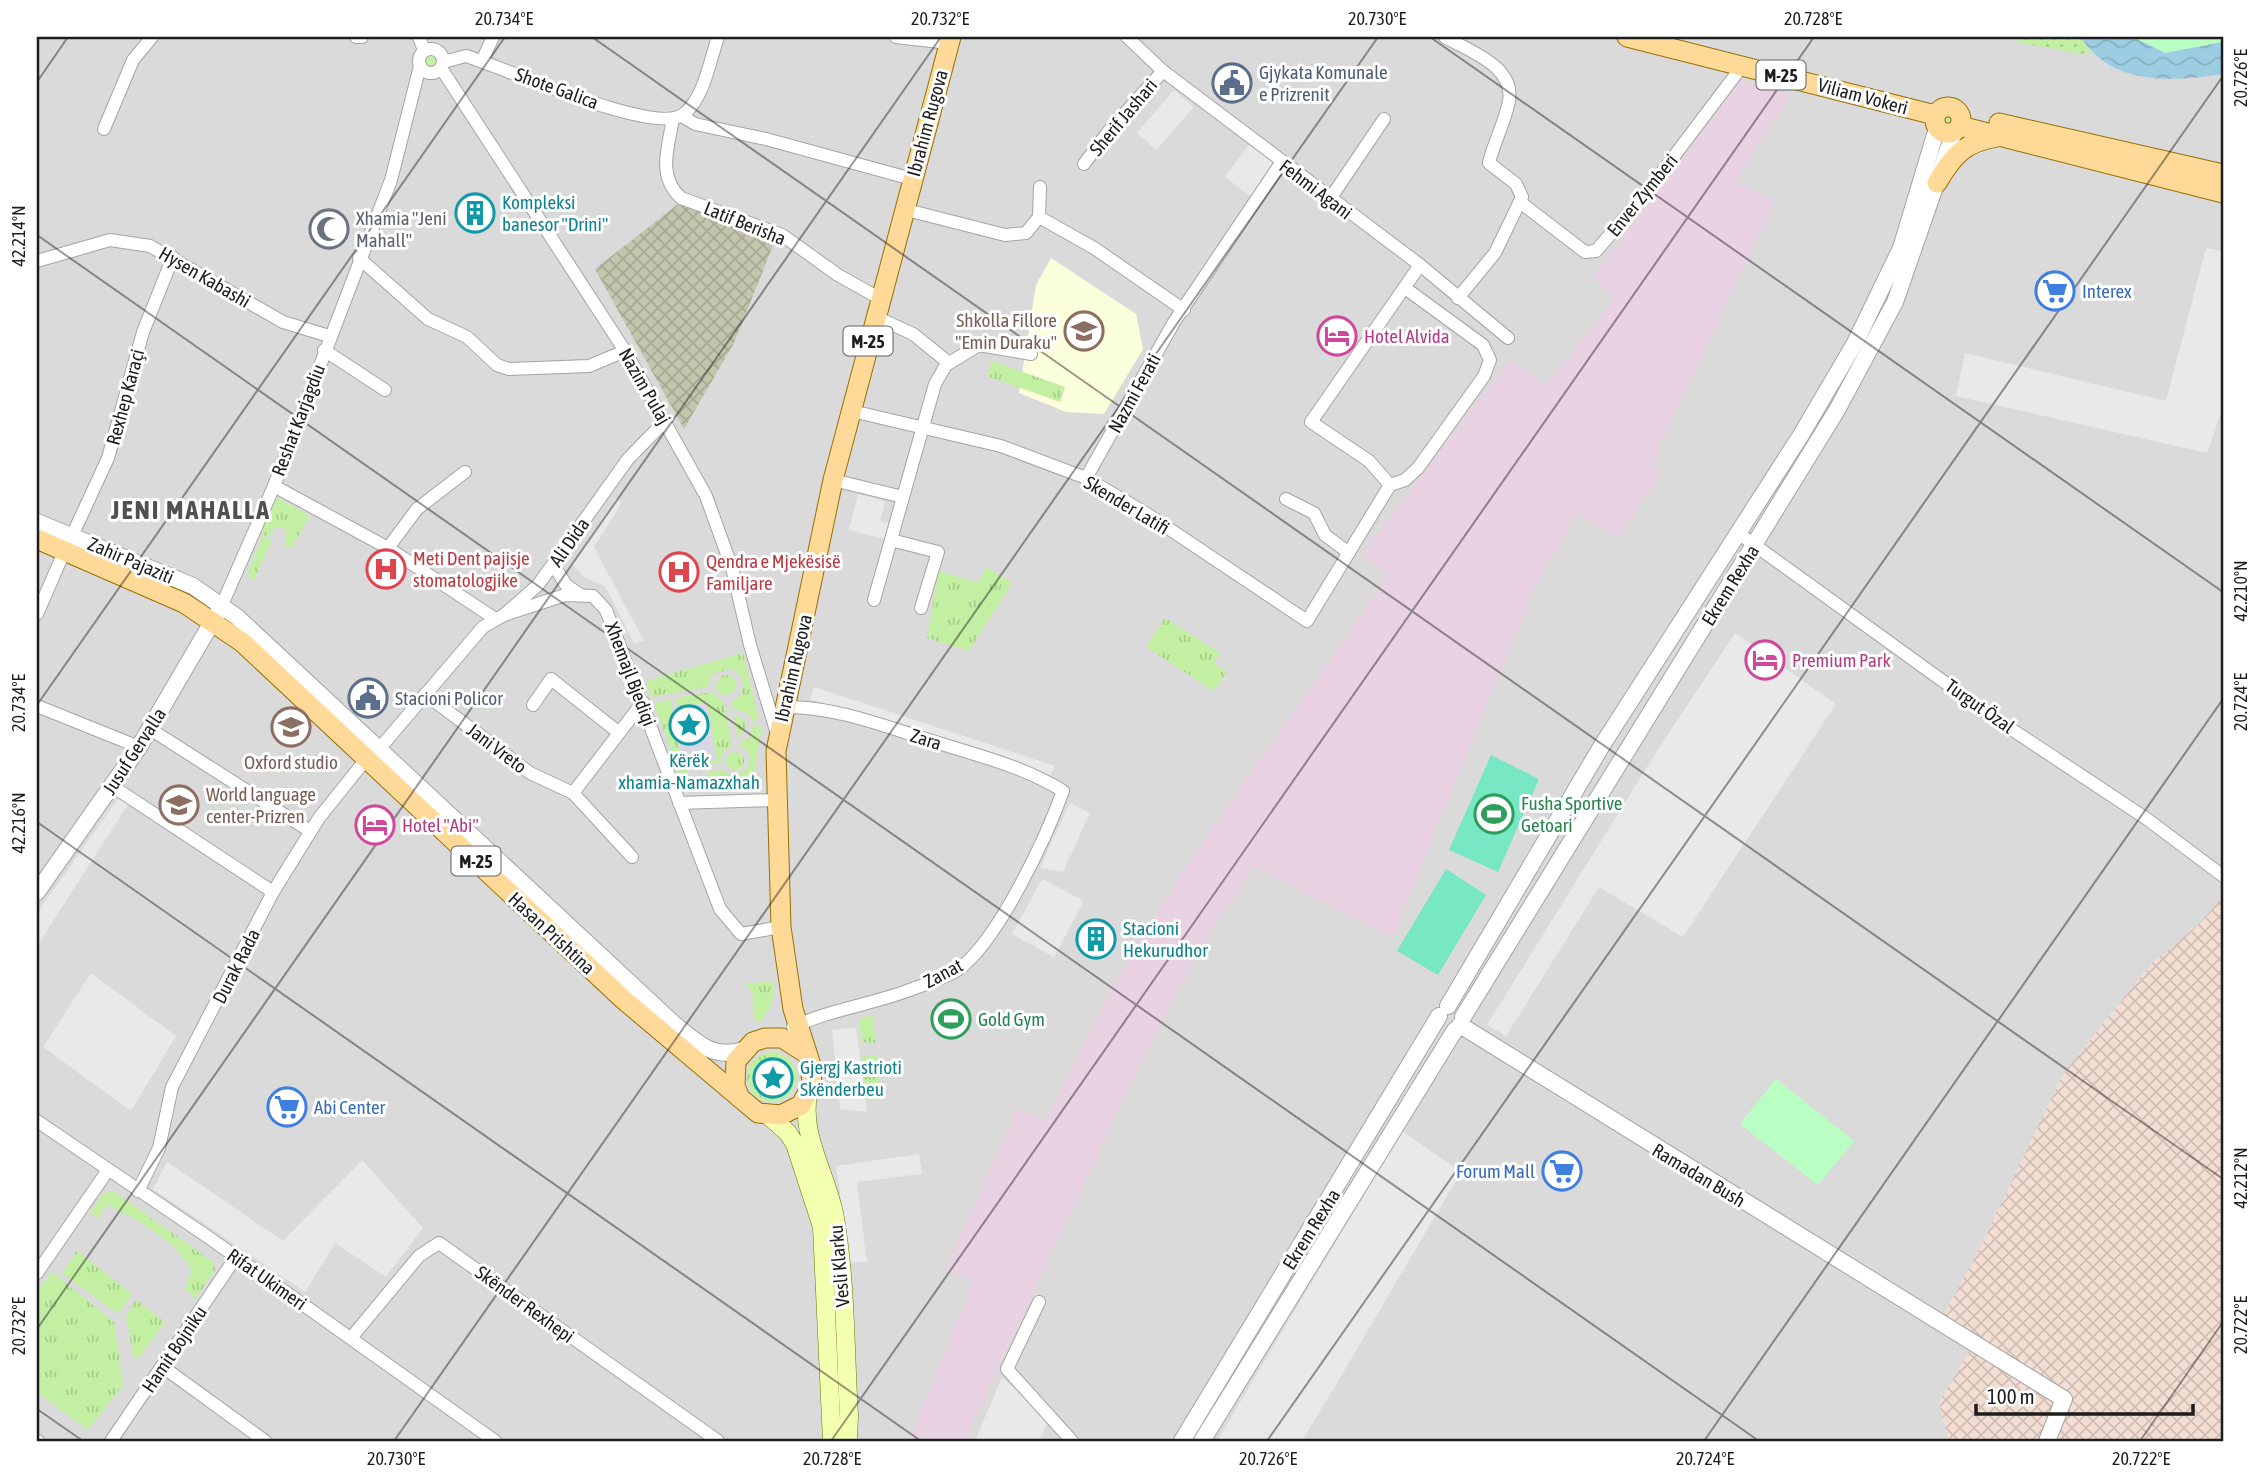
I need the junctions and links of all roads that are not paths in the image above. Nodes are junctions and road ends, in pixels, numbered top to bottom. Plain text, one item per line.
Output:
1 (152, 37) edge
2 (356, 37) edge
3 (362, 37) edge
4 (419, 37) edge
5 (493, 37) edge
6 (718, 37) edge
7 (896, 37) edge
8 (1127, 37) edge
9 (1445, 37) edge
10 (1626, 37) edge
11 (950, 40) edge
12 (424, 50) junction
13 (482, 61) junction
14 (442, 65) junction
15 (1743, 65) junction
16 (420, 66) junction
17 (1163, 71) junction
18 (678, 117) junction
19 (1384, 119) dead end
20 (1949, 123) junction
21 (104, 129) dead end
22 (2000, 136) junction
23 (1281, 163) junction
24 (1084, 164) dead end
25 (2223, 174) edge
26 (912, 178) junction
27 (1937, 183) junction
28 (1040, 187) dead end
29 (2223, 193) edge
30 (1330, 199) junction
31 (1520, 202) junction
32 (903, 209) junction
33 (1039, 217) junction
34 (173, 257) junction
35 (359, 258) junction
36 (37, 261) edge
37 (1420, 265) junction
38 (1405, 288) junction
39 (1458, 298) junction
40 (876, 307) junction
41 (1184, 310) junction
42 (329, 336) junction
43 (1507, 338) dead end
44 (324, 350) junction
45 (625, 351) junction
46 (1031, 354) dead end
47 (948, 363) junction
48 (385, 390) dead end
49 (852, 411) junction
50 (666, 420) junction
51 (922, 427) junction
52 (465, 472) dead end
53 (1086, 478) junction
54 (833, 480) junction
55 (1390, 485) junction
56 (274, 486) junction
57 (903, 497) junction
58 (1286, 499) dead end
59 (37, 522) edge
60 (1738, 533) junction
61 (37, 539) edge
62 (891, 540) junction
63 (68, 543) junction
64 (1754, 545) junction
65 (388, 548) junction
66 (1349, 553) junction
67 (554, 566) junction
68 (579, 594) junction
69 (874, 600) dead end
70 (921, 608) dead end
71 (218, 613) junction
72 (37, 614) edge
73 (499, 616) junction
74 (242, 642) junction
75 (197, 651) junction
76 (425, 694) junction
77 (643, 702) junction
78 (533, 705) dead end
79 (37, 706) edge
80 (784, 707) junction
81 (150, 729) junction
82 (618, 732) junction
83 (778, 737) junction
84 (139, 747) junction
85 (374, 753) junction
86 (112, 786) junction
87 (1063, 791) joint
88 (573, 793) junction
89 (775, 800) junction
90 (679, 803) junction
91 (310, 831) junction
92 (632, 856) dead end
93 (2223, 876) edge
94 (273, 891) junction
95 (37, 892) edge
96 (781, 927) junction
97 (1443, 1011) junction
98 (1459, 1024) junction
99 (797, 1025) junction
100 (774, 1037) junction
101 (743, 1050) junction
102 (804, 1052) junction
103 (808, 1095) junction
104 (740, 1098) junction
105 (769, 1116) junction
106 (37, 1121) edge
107 (108, 1170) junction
108 (138, 1191) junction
109 (236, 1257) junction
110 (37, 1273) edge
111 (1040, 1302) dead end
112 (351, 1338) junction
113 (163, 1367) junction
114 (489, 1440) edge
115 (111, 1441) edge
116 (265, 1441) edge
117 (718, 1441) edge
118 (832, 1441) edge
119 (848, 1441) edge
120 (1072, 1441) edge
121 (1182, 1441) edge
122 (1202, 1441) edge
123 (2047, 1441) edge

1 - 21 street
2 - 3 street
4 - 12 street
5 - 13 street
6 - 18 street
7 - 11 street
8 - 17 street, Fehmi Agani
9 - 31 street
10 - 15 main road, Viliam Vokeri / M-25
11 - 26 main road, Ibrahim Rugova / M-25
12 - 14 street
12 - 16 street
13 - 14 street, Shote Galica
13 - 18 street, Shote Galica
14 - 16 street
14 - 45 street, Nazim Pulaj
15 - 20 main road, Viliam Vokeri / M-25
15 - 31 street, Enver Zymberi
16 - 35 street, Reshat Karjagdiu
17 - 23 street, Fehmi Agani
17 - 24 street, Sherif Jashari
18 - 26 street, Shote Galica
18 - 40 street, Latif Berisha
19 - 30 street
20 - 22 main road, Viliam Vokeri / M-25
20 - 25 main road, Viliam Vokeri / M-25
20 - 27 street, Ekrem Rexha
20 - 60 street, Ekrem Rexha
22 - 27 main road
22 - 29 main road, Viliam Vokeri / M-25
23 - 30 street, Fehmi Agani
23 - 41 street, Nazmi Ferati
26 - 32 main road, Ibrahim Rugova / M-25
27 - 64 street, Ekrem Rexha
28 - 33 street
30 - 37 street, Fehmi Agani
31 - 39 street
32 - 33 street
32 - 40 main road, Ibrahim Rugova / M-25
33 - 41 street
34 - 36 street, Hysen Kabashi
34 - 42 street, Hysen Kabashi
34 - 63 street, Rexhep Karaçi
35 - 42 street, Reshat Karjagdiu
35 - 45 street
37 - 38 street
37 - 39 street, Fehmi Agani
38 - 55 street
38 - 55 street
39 - 43 street, Fehmi Agani
40 - 47 street
40 - 49 main road, Ibrahim Rugova / M-25
41 - 53 street, Nazmi Ferati
42 - 44 street, Reshat Karjagdiu
44 - 48 street, Reshat Karjagdiu
44 - 56 street, Reshat Karjagdiu
45 - 50 street, Nazim Pulaj
46 - 47 street
47 - 51 street
49 - 51 street, Skender Latifi
49 - 54 main road, Ibrahim Rugova / M-25
50 - 67 street, Ali Dida
50 - 83 street, Nazim Pulaj
51 - 53 street, Skender Latifi
51 - 57 street
52 - 65 street
53 - 66 street, Skender Latifi
54 - 57 street
54 - 80 main road, Ibrahim Rugova / M-25
55 - 66 street, Skender Latifi
56 - 65 street
56 - 71 street, Reshat Karjagdiu
57 - 62 street
58 - 66 street
59 - 63 street, Zahir Pajaziti
60 - 64 street, Turgut Özal
60 - 97 street, Ekrem Rexha
61 - 63 main road, Zahir Pajaziti / M-25
62 - 69 street
62 - 70 street
63 - 71 main road, Zahir Pajaziti / M-25
63 - 72 street, Rexhep Karaçi
64 - 93 street, Turgut Özal
64 - 98 street, Ekrem Rexha
65 - 73 street
67 - 68 street, Xhemajl Bjediqi
67 - 73 street, Ali Dida
68 - 73 street
68 - 77 street, Xhemajl Bjediqi
71 - 74 main road, Hasan Prishtina / M-25
71 - 75 street, Jusuf Gervalla
71 - 85 street, Hasan Prishtina
73 - 76 street, Ali Dida
74 - 75 street
74 - 85 main road, Hasan Prishtina / M-25
75 - 81 street, Jusuf Gervalla
76 - 85 street, Ali Dida
76 - 88 street, Jani Vreto
77 - 82 street
77 - 90 street, Xhemajl Bjediqi
78 - 82 street
79 - 84 street
80 - 83 main road, Ibrahim Rugova / M-25
80 - 87 street, Zara
81 - 84 street, Jusuf Gervalla
81 - 91 street
82 - 88 street
83 - 89 main road, Ibrahim Rugova / M-25
84 - 86 street, Jusuf Gervalla
85 - 91 street, Durak Rada
85 - 101 street, Hasan Prishtina
85 - 104 main road, Hasan Prishtina / M-25
86 - 94 street
86 - 95 street, Jusuf Gervalla
87 - 99 street, Zanat
88 - 92 street, Jani Vreto
89 - 90 street
89 - 96 main road, Ibrahim Rugova / M-25
90 - 96 street, Xhemajl Bjediqi
91 - 94 street, Durak Rada
94 - 108 street, Durak Rada
96 - 99 main road, Ibrahim Rugova / M-25
97 - 98 street
97 - 121 street, Ekrem Rexha
98 - 122 street, Ekrem Rexha
98 - 123 street, Ramadan Bush
99 - 100 street, Zanat
99 - 102 main road, Ibrahim Rugova / M-25
100 - 101 main road
100 - 102 main road
101 - 104 main road
102 - 103 main road, M-25
103 - 105 main road
103 - 119 main road, Vesli Klarku
104 - 105 main road, M-25
105 - 118 main road, Vesli Klarku
106 - 107 street, Rifat Ukimeri
107 - 108 street, Rifat Ukimeri
107 - 110 street
108 - 109 street, Rifat Ukimeri
109 - 112 street, Rifat Ukimeri
109 - 113 street, Hamit Bojniku
111 - 120 street
112 - 114 street, Rifat Ukimeri
112 - 117 street, Skënder Rexhepi
113 - 115 street, Hamit Bojniku
113 - 116 street

